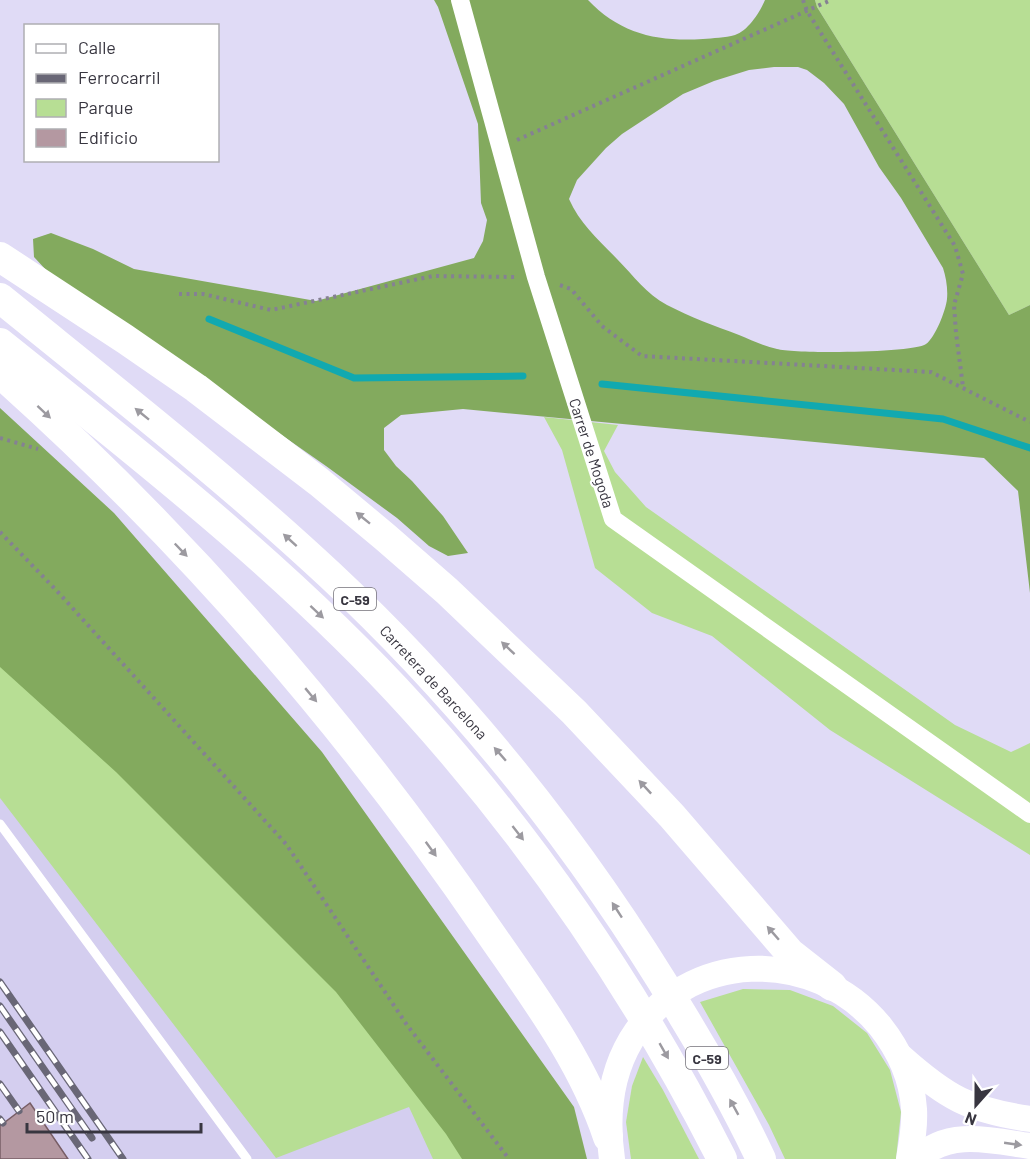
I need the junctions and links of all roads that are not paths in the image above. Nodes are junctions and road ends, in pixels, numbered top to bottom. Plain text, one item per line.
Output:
1 (460, 0) edge
2 (0, 257) edge
3 (0, 298) edge
4 (0, 342) edge
5 (0, 373) edge
6 (1030, 814) edge
7 (0, 824) edge
8 (832, 986) junction
9 (900, 1056) junction
10 (1030, 1119) edge
11 (1030, 1146) edge
12 (610, 1148) edge
13 (247, 1159) edge
14 (722, 1159) edge
15 (761, 1159) edge
16 (909, 1159) edge
17 (918, 1159) edge

1 - 6 street, Carrer de Mogoda
8 -> 2 highway
15 -> 3 highway, Carretera de Barcelona / C-59
4 -> 14 highway, C-59
5 -> 12 highway
7 - 13 lane
8 - 9 main road
8 - 12 main road
9 - 10 main road
9 - 16 main road
17 -> 11 main road

